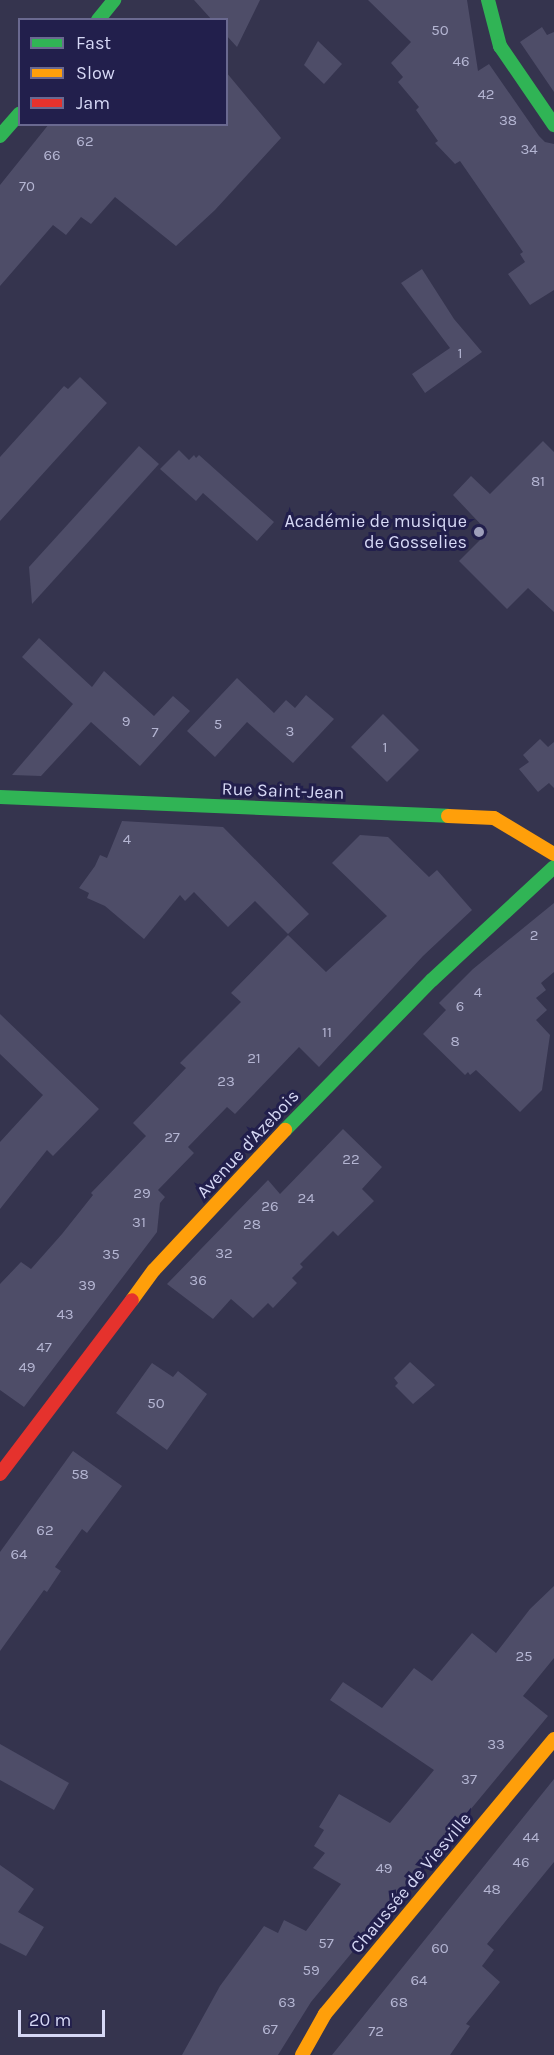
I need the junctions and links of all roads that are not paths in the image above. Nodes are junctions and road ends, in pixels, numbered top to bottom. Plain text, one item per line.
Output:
1 (114, 0) edge
2 (488, 0) edge
3 (100, 18) edge
4 (18, 114) edge
5 (554, 125) edge
6 (0, 136) edge
7 (0, 797) edge
8 (554, 854) edge
9 (554, 867) edge
10 (0, 1473) edge
11 (554, 1740) edge
12 (302, 2055) edge

1 - 3 street
2 - 5 street
4 - 6 street
7 - 8 street, Rue Saint-Jean
9 - 10 street, Avenue d'Azebois
11 - 12 street, Chaussée de Viesville

